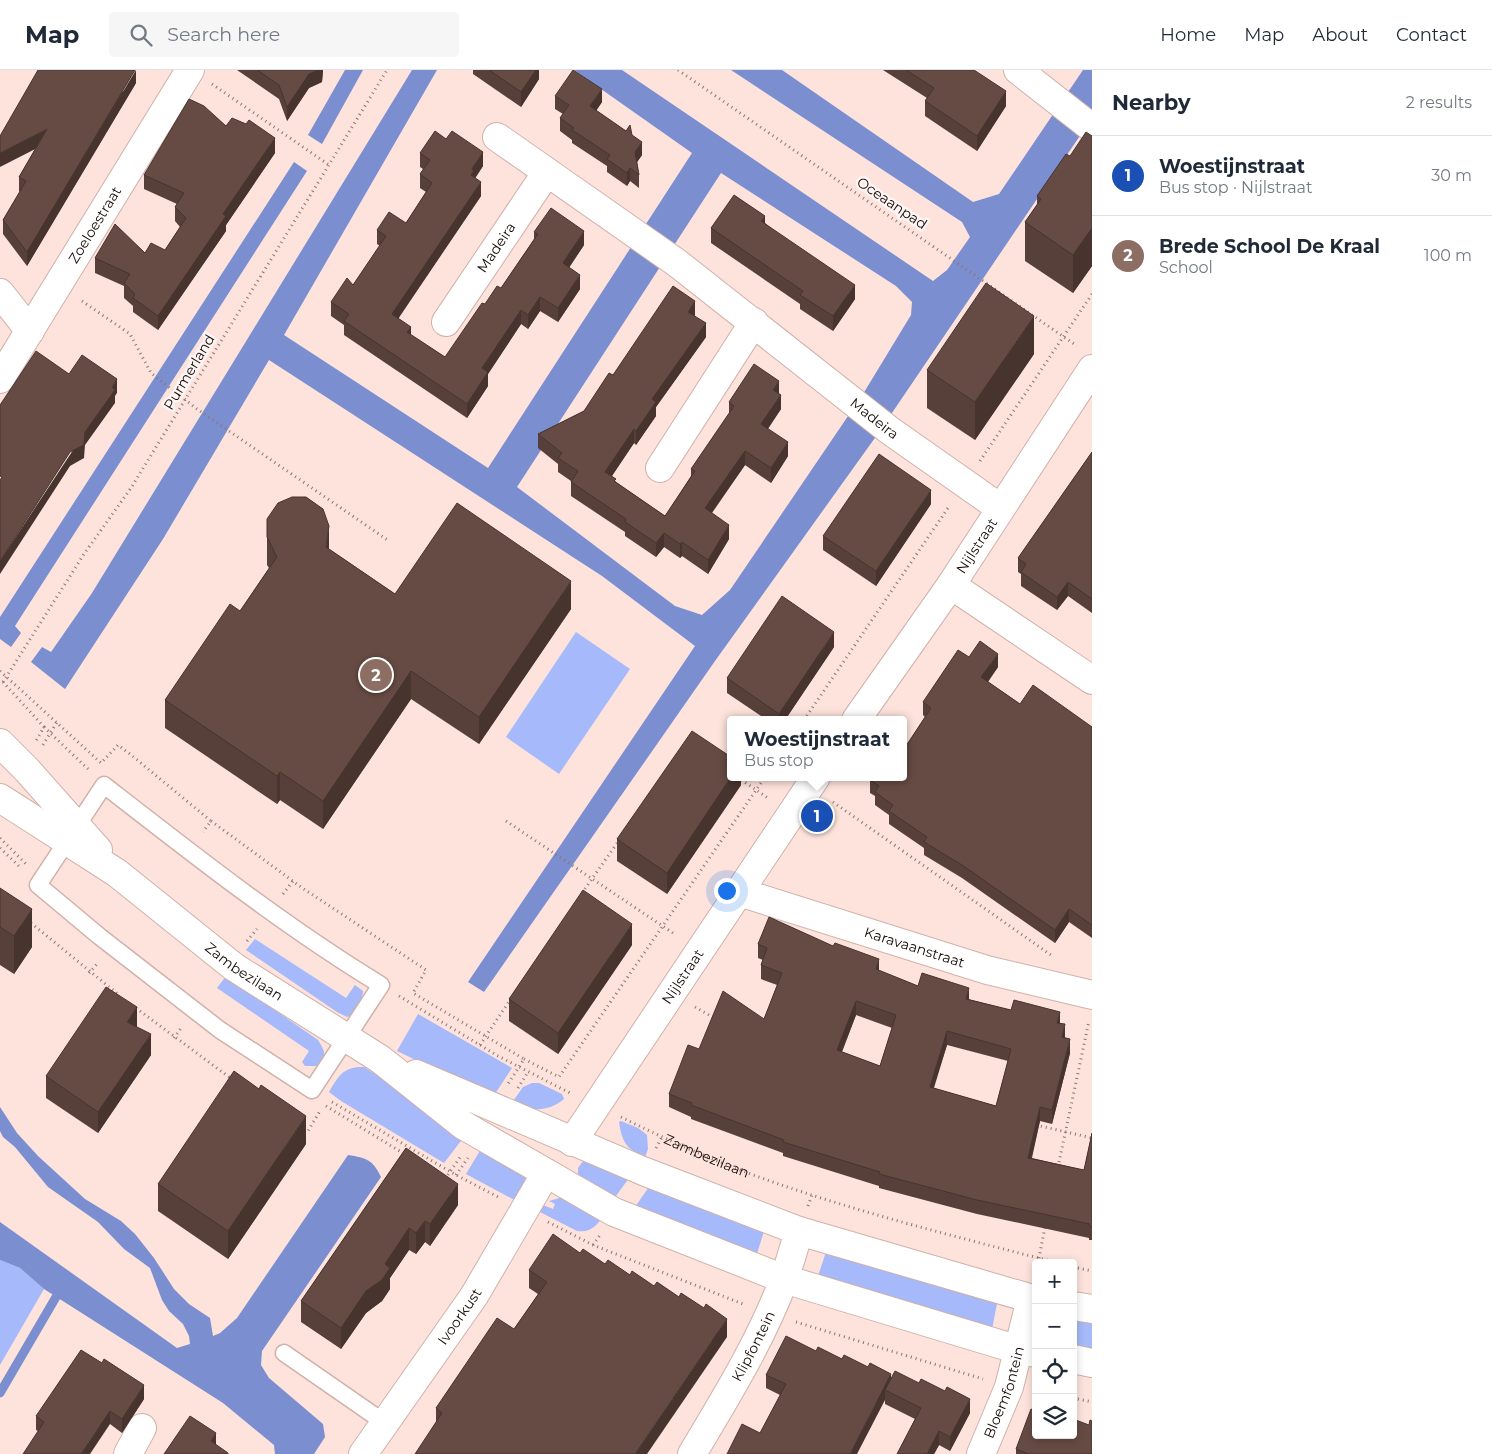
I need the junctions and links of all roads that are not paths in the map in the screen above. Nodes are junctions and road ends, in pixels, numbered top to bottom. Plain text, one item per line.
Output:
1 (1018, 70) edge
2 (198, 75) edge
3 (1092, 128) edge
4 (497, 137) dead end
5 (547, 172) junction
6 (0, 293) edge
7 (446, 322) dead end
8 (754, 322) junction
9 (30, 331) junction
10 (1088, 360) edge
11 (0, 379) edge
12 (660, 468) dead end
13 (1000, 508) junction
14 (951, 585) junction
15 (1092, 680) edge
16 (859, 716) edge
17 (0, 743) edge
18 (813, 781) edge
19 (0, 798) edge
20 (73, 834) junction
21 (739, 892) junction
22 (1091, 1005) edge
23 (348, 1038) junction
24 (380, 1059) junction
25 (572, 1142) junction
26 (546, 1173) junction
27 (799, 1231) junction
28 (784, 1279) junction
29 (1032, 1300) edge
30 (1033, 1304) edge
31 (1077, 1307) edge
32 (1092, 1309) edge
33 (1028, 1351) edge
34 (284, 1353) dead end
35 (1077, 1361) edge
36 (1092, 1363) edge
37 (385, 1423) junction
38 (142, 1428) dead end
39 (128, 1454) edge
40 (363, 1454) edge
41 (692, 1454) edge
42 (980, 1454) edge

1 - 3 street
2 - 9 street, Zoeloestraat
4 - 5 street, Madeira
5 - 7 street, Madeira
5 - 8 street, Madeira
6 - 9 street
8 - 12 street
8 - 13 street, Madeira
9 - 11 street, Zoeloestraat
10 - 13 street, Nijlstraat
13 - 14 street, Nijlstraat
14 - 15 street
14 - 16 street, Nijlstraat
17 - 20 street, Zambezilaan
18 - 21 street, Nijlstraat
19 - 20 street, Zambezilaan
20 - 23 street, Zambezilaan
20 - 23 lane
20 - 23 lane
21 - 22 street, Karavaanstraat
21 - 25 street, Nijlstraat
23 - 24 street, Zambezilaan
24 - 25 street, Zambezilaan
24 - 26 street, Zambezilaan
25 - 26 street, Nijlstraat
25 - 27 street, Zambezilaan
26 - 28 street, Zambezilaan
26 - 37 street, Ivoorkust
27 - 28 street, Klipfontein
27 - 29 street, Zambezilaan
28 - 33 street, Zambezilaan
28 - 41 street, Klipfontein
30 - 33 street, Bloemfontein
31 - 32 street
33 - 42 street, Bloemfontein
34 - 37 lane
35 - 36 street
37 - 40 street, Ivoorkust
38 - 39 street

